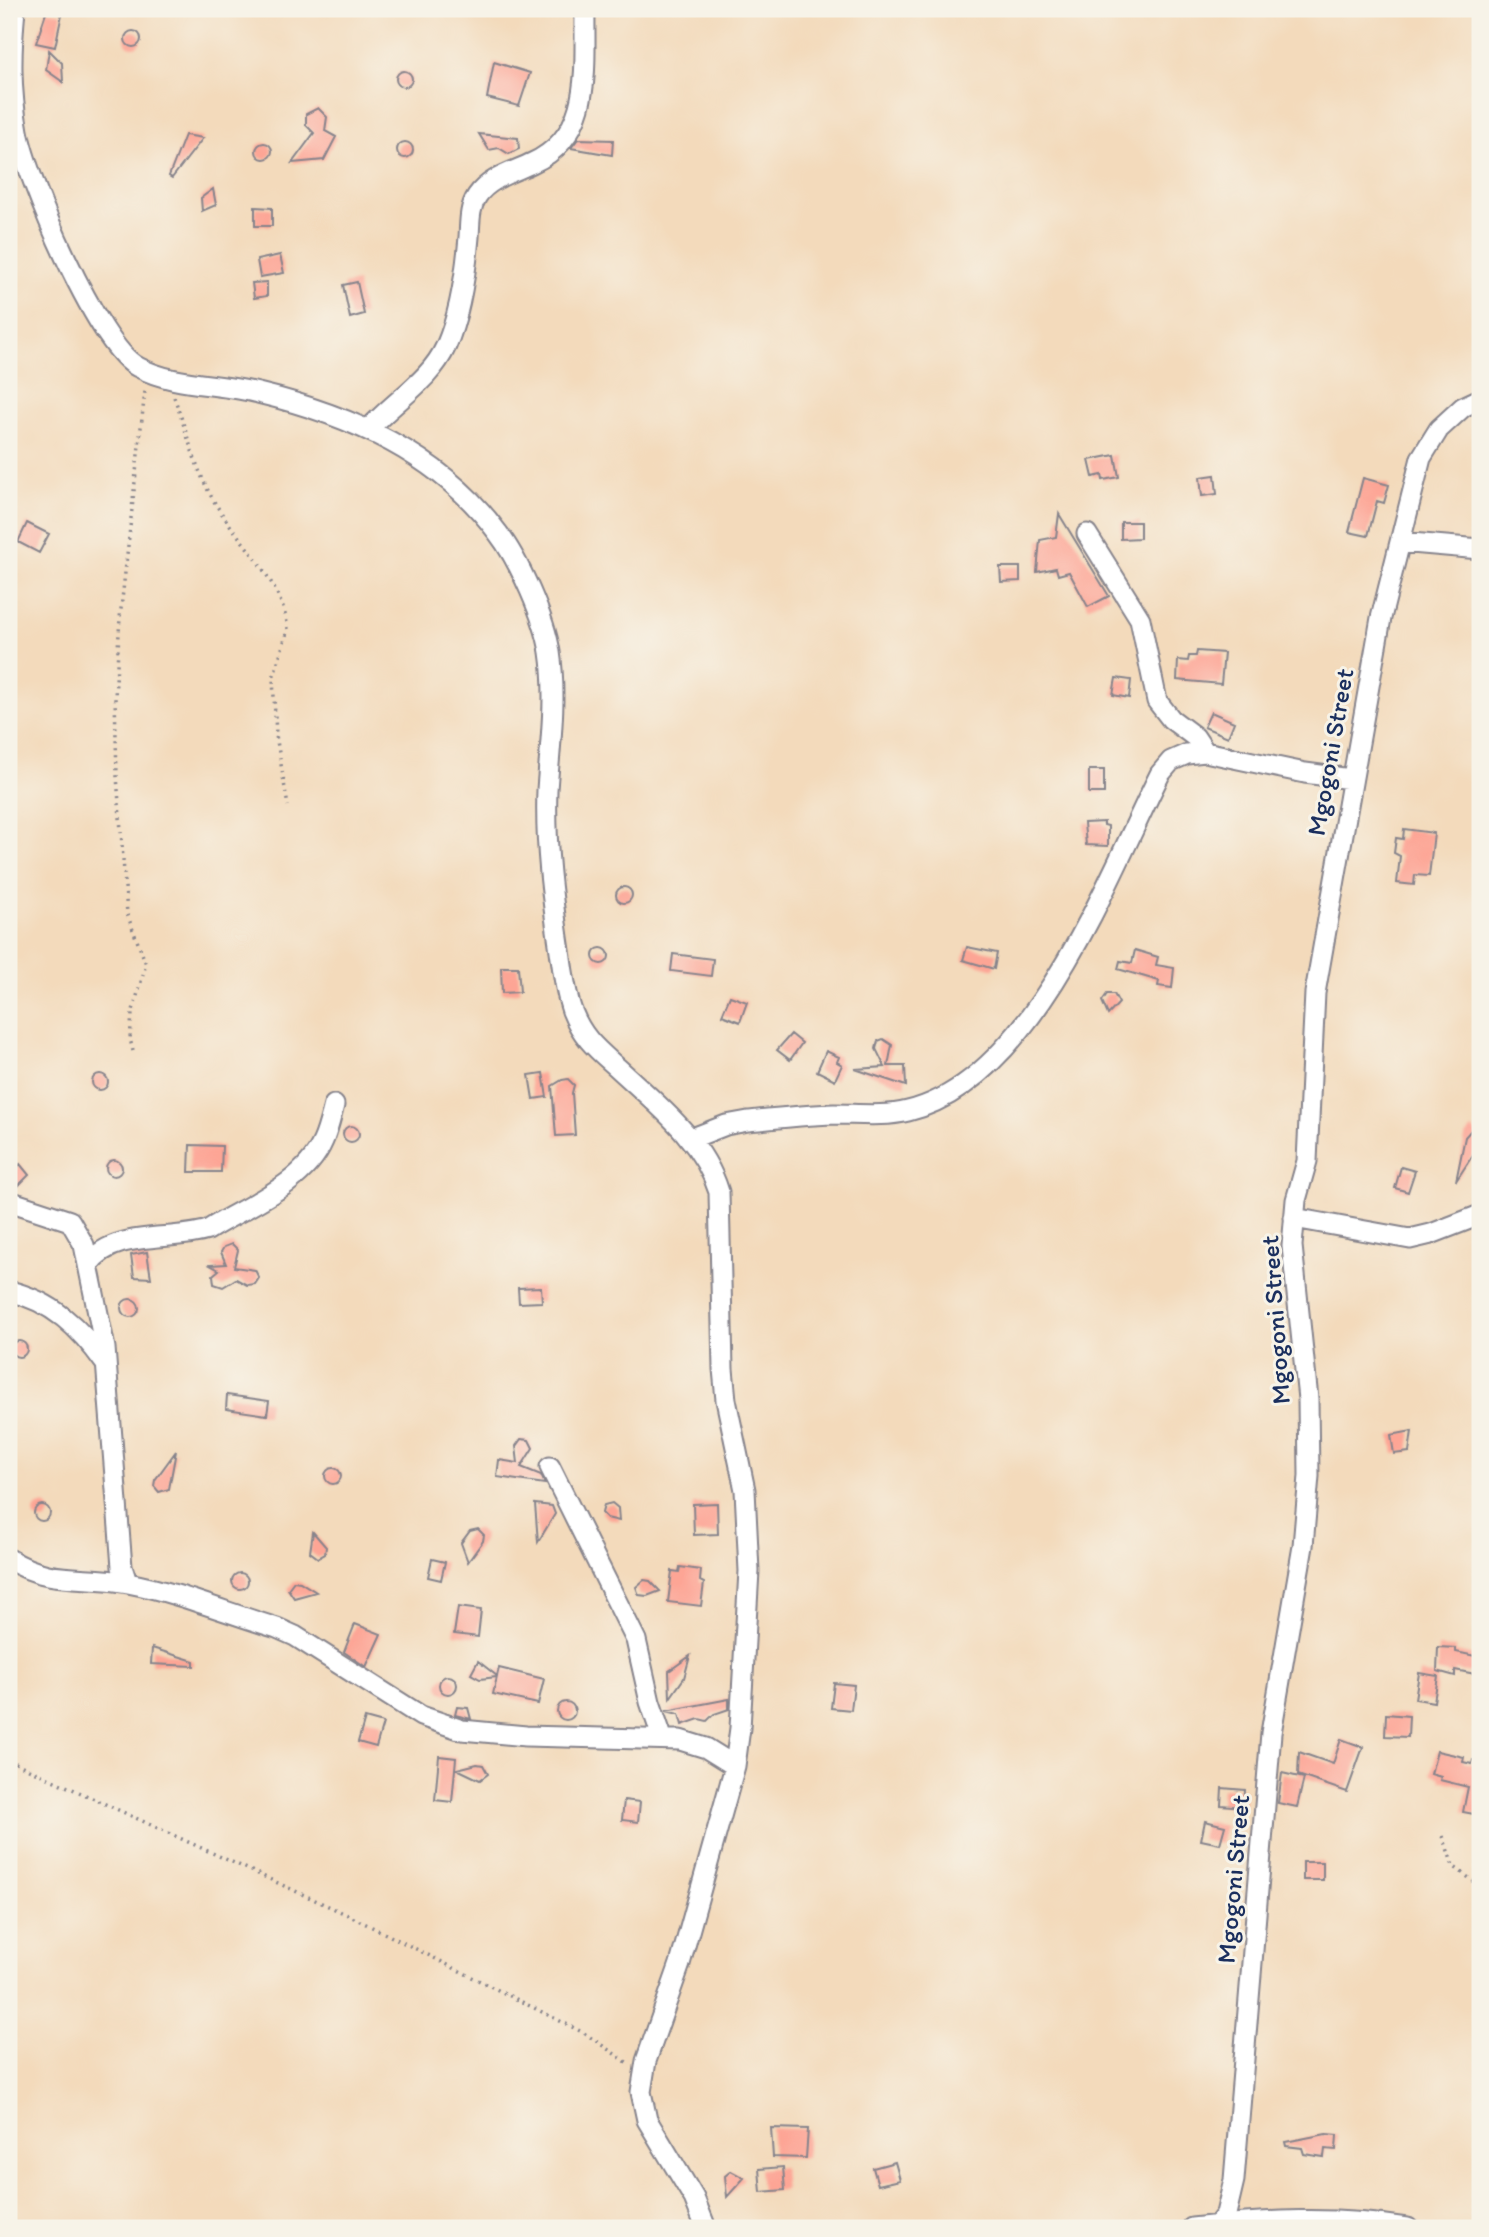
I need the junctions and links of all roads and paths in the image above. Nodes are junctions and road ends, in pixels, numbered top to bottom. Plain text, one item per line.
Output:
1 (15, 9) edge
2 (585, 9) edge
3 (157, 374) junction
4 (1480, 399) edge
5 (370, 428) junction
6 (1087, 534) dead end
7 (1401, 542) junction
8 (1480, 549) edge
9 (1205, 752) junction
10 (1351, 779) junction
11 (288, 806) dead end
12 (133, 1051) dead end
13 (334, 1105) dead end
14 (690, 1139) junction
15 (9, 1201) edge
16 (1480, 1215) edge
17 (1294, 1218) junction
18 (89, 1264) junction
19 (9, 1292) edge
20 (108, 1366) junction
21 (550, 1467) dead end
22 (9, 1559) edge
23 (127, 1582) junction
24 (662, 1737) junction
25 (9, 1760) edge
26 (735, 1766) junction
27 (1443, 1836) dead end
28 (1480, 1886) edge
29 (642, 2078) junction
30 (1217, 2225) junction
31 (706, 2228) edge
32 (1192, 2228) edge
33 (1408, 2228) edge

1 - 3 street
2 - 5 street
3 - 5 street
3 - 11 path
3 - 12 path
4 - 7 street, Mgogoni Street
5 - 14 street
6 - 9 street
7 - 8 street
7 - 10 street, Mgogoni Street
9 - 10 street
9 - 14 street
10 - 17 street, Mgogoni Street
13 - 18 street
14 - 26 street
15 - 18 street
16 - 17 street
17 - 30 street, Mgogoni Street
18 - 20 street
19 - 20 street
20 - 23 street
21 - 24 street
22 - 23 street
23 - 24 street
24 - 26 street
25 - 29 path
26 - 29 street
27 - 28 path
29 - 31 street
30 - 32 street
30 - 33 street

